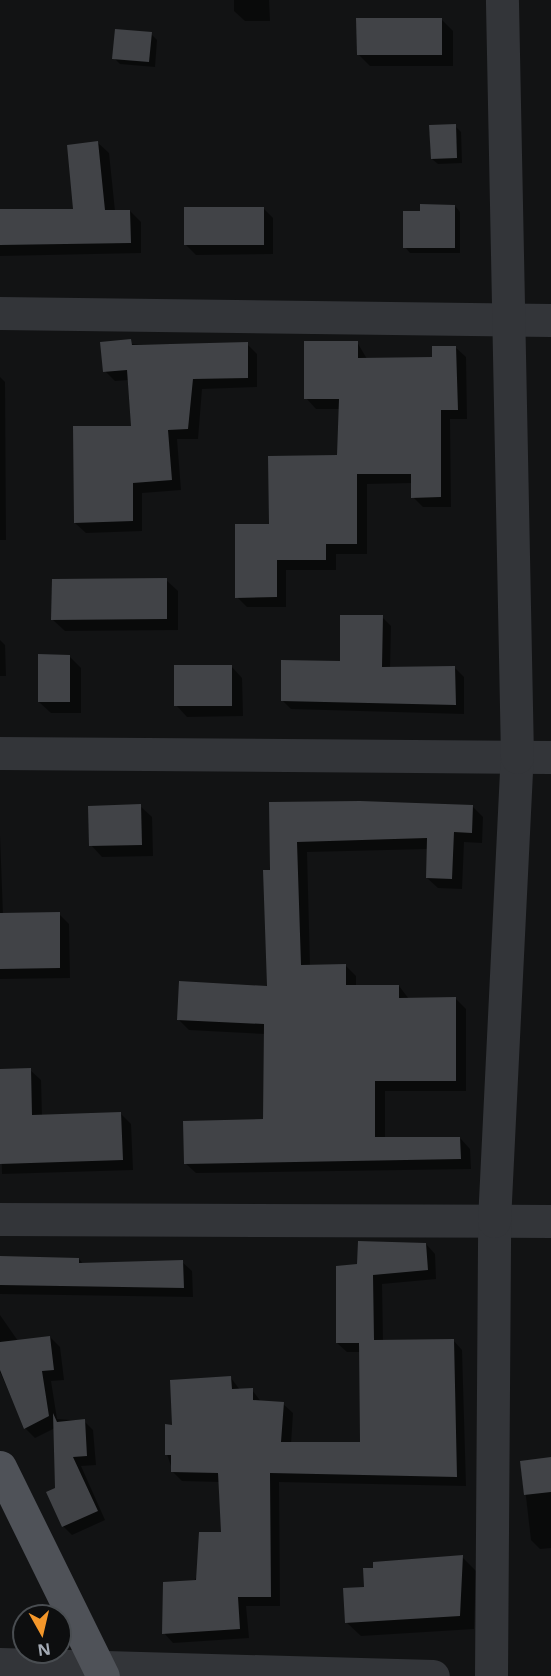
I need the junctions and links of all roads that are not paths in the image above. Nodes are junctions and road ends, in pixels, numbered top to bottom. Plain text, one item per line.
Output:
1 (502, 0) edge
2 (0, 313) edge
3 (508, 320) junction
4 (551, 320) edge
5 (0, 753) edge
6 (517, 757) junction
7 (551, 757) edge
8 (0, 1219) edge
9 (494, 1221) junction
10 (551, 1221) edge
11 (0, 1467) edge
12 (0, 1665) edge
13 (101, 1671) edge
14 (433, 1676) edge
15 (491, 1676) edge

1 - 3 street
2 - 3 street
3 - 4 street
3 - 6 street
5 - 6 street
6 - 7 street
6 - 9 street
8 - 9 street
9 - 10 street
9 - 15 street
11 - 13 main road
12 - 13 street
13 - 14 street

